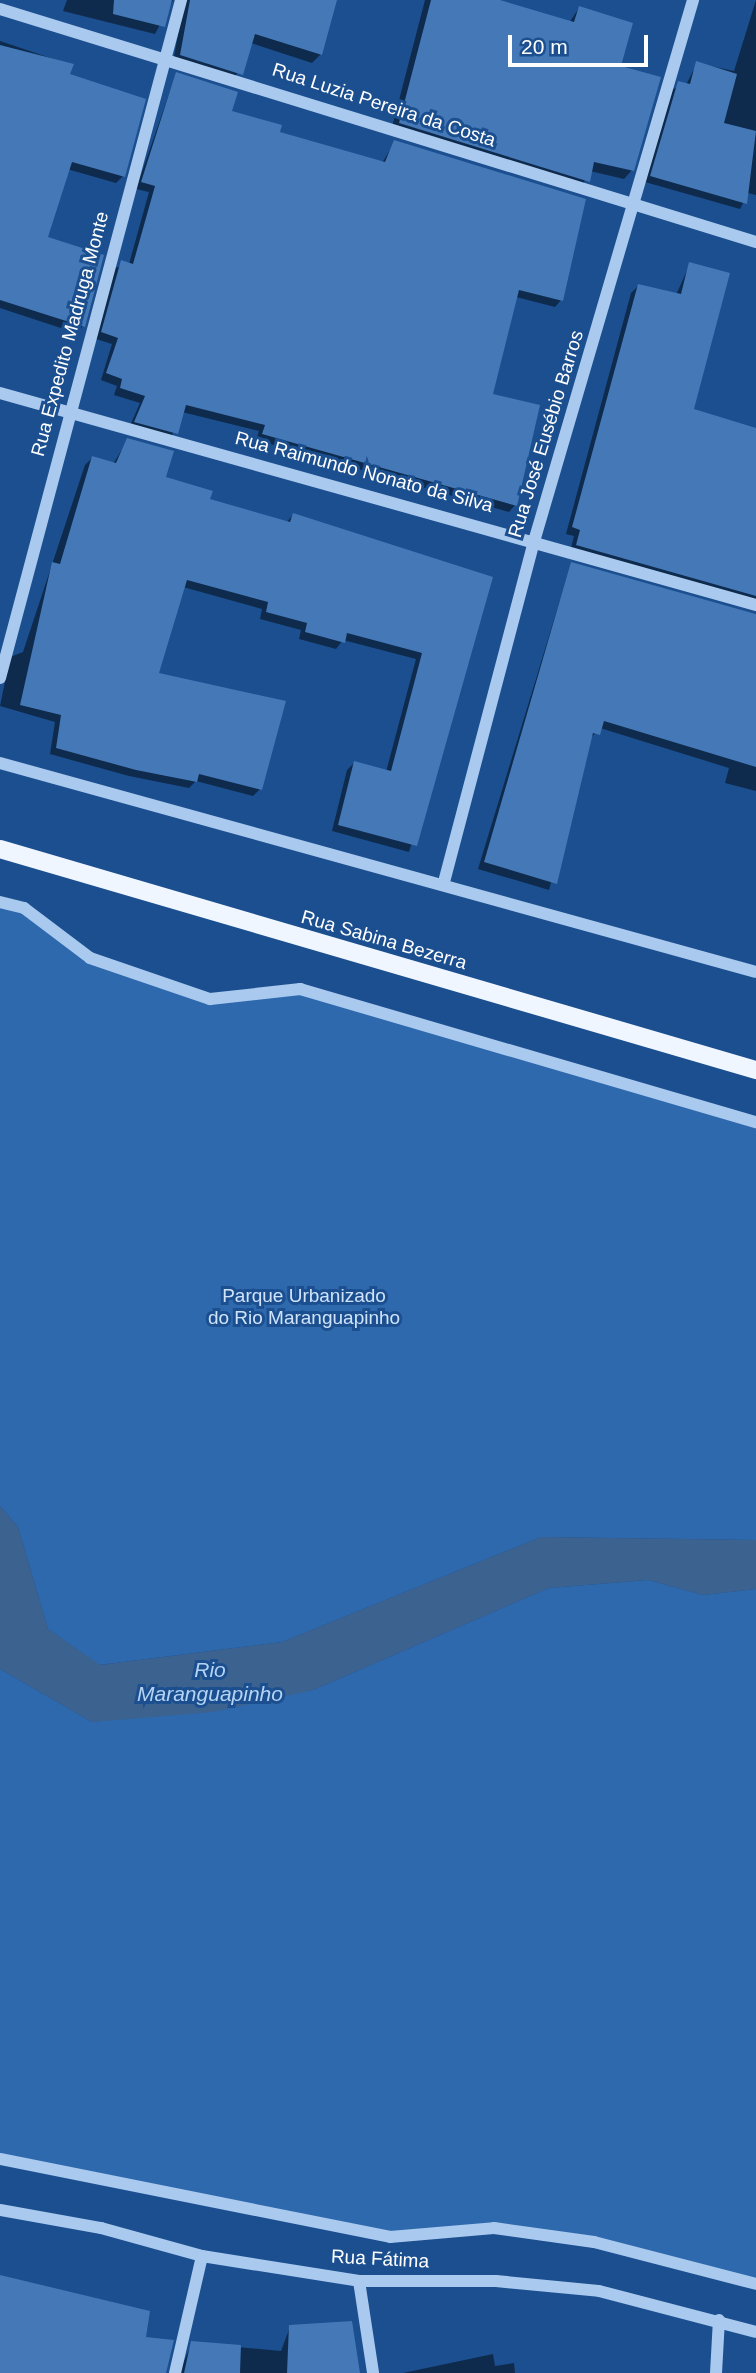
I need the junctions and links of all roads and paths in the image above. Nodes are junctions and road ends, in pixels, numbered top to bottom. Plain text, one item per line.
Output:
1 (181, 0) edge
2 (692, 0) edge
3 (0, 9) edge
4 (165, 55) junction
5 (636, 206) junction
6 (756, 242) edge
7 (0, 393) edge
8 (68, 412) junction
9 (535, 538) junction
10 (756, 605) edge
11 (0, 678) edge
12 (0, 763) edge
13 (0, 849) edge
14 (444, 882) junction
15 (0, 902) edge
16 (756, 972) edge
17 (756, 1070) edge
18 (756, 1122) edge
19 (0, 2159) edge
20 (0, 2210) edge
21 (202, 2256) junction
22 (359, 2281) junction
23 (756, 2284) edge
24 (719, 2320) junction
25 (756, 2332) edge
26 (175, 2373) edge
27 (373, 2373) edge
28 (716, 2373) edge

1 - 4 street, Rua Expedito Madruga Monte
2 - 5 street, Rua José Eusébio Barros
3 - 4 street, Rua Luzia Pereira da Costa
4 - 5 street, Rua Luzia Pereira da Costa
4 - 8 street, Rua Expedito Madruga Monte
5 - 6 street, Rua Luzia Pereira da Costa
5 - 9 street, Rua José Eusébio Barros
7 - 8 street, Rua Raimundo Nonato da Silva
8 - 9 street, Rua Raimundo Nonato da Silva
8 - 11 street, Rua Expedito Madruga Monte
9 - 10 street, Rua Raimundo Nonato da Silva
9 - 14 street, Rua José Eusébio Barros
12 - 14 street
13 - 17 main road, Rua Sabina Bezerra
14 - 16 street
15 - 18 street
19 - 23 street
20 - 21 street, Rua Fátima
21 - 22 street, Rua Fátima
21 - 26 street
22 - 24 street, Rua Fátima
22 - 27 street
24 - 25 street, Rua Fátima
24 - 28 street

